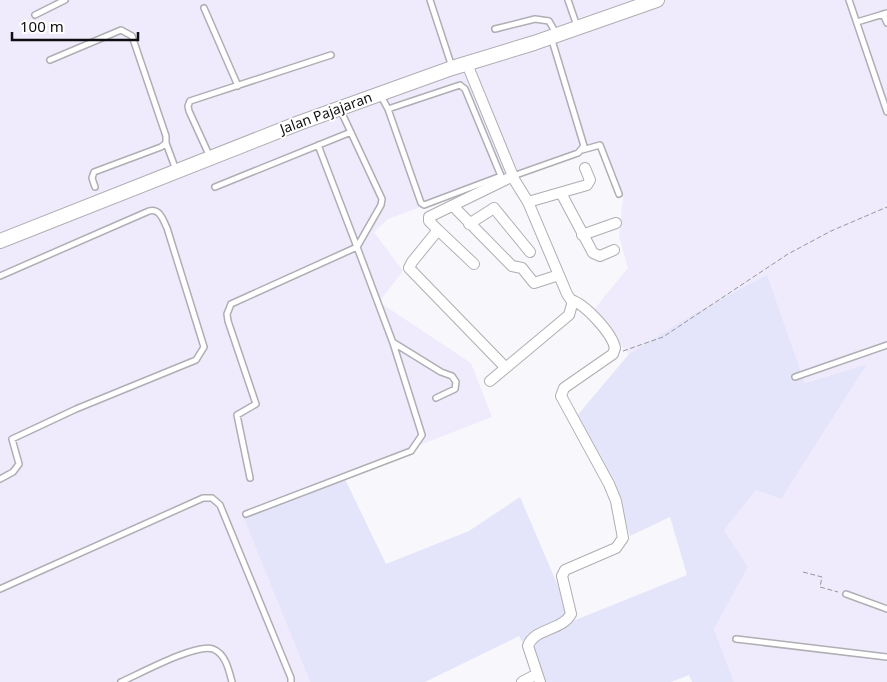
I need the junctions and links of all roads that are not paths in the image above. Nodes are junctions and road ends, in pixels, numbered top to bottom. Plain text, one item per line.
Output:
1 (65, 0) edge
2 (430, 0) edge
3 (568, 0) edge
4 (657, 0) edge
5 (849, 0) edge
6 (204, 8) dead end
7 (885, 14) edge
8 (35, 15) dead end
9 (857, 22) junction
10 (887, 23) edge
11 (578, 28) junction
12 (495, 29) dead end
13 (554, 36) junction
14 (331, 55) dead end
15 (50, 60) dead end
16 (468, 64) junction
17 (452, 68) junction
18 (238, 86) junction
19 (380, 93) junction
20 (340, 109) junction
21 (388, 109) junction
22 (887, 112) edge
23 (351, 132) junction
24 (166, 143) junction
25 (318, 145) junction
26 (582, 150) junction
27 (210, 157) junction
28 (586, 168) dead end
29 (176, 170) junction
30 (513, 176) junction
31 (95, 187) dead end
32 (216, 187) dead end
33 (561, 193) junction
34 (619, 194) dead end
35 (528, 202) junction
36 (453, 206) junction
37 (616, 223) dead end
38 (470, 224) junction
39 (438, 230) junction
40 (582, 235) junction
41 (0, 241) edge
42 (357, 247) junction
43 (614, 250) dead end
44 (530, 252) dead end
45 (474, 264) dead end
46 (559, 275) junction
47 (0, 276) edge
48 (573, 301) junction
49 (394, 343) junction
50 (887, 344) edge
51 (505, 367) junction
52 (794, 377) dead end
53 (490, 381) dead end
54 (436, 398) dead end
55 (0, 478) edge
56 (250, 478) dead end
57 (246, 514) dead end
58 (0, 589) edge
59 (846, 594) road end
60 (887, 609) edge
61 (736, 639) dead end
62 (887, 656) edge
63 (538, 678) edge
64 (121, 682) edge
65 (232, 682) edge
66 (291, 682) edge
67 (522, 682) edge

1 - 8 lane
2 - 17 lane
3 - 11 lane
4 - 11 main road, Jalan Pajajaran
5 - 9 lane
6 - 18 lane
7 - 9 lane
7 - 10 lane
9 - 22 lane
11 - 13 main road, Jalan Pajajaran
12 - 13 lane
13 - 16 main road, Jalan Pajajaran
13 - 26 lane
14 - 18 lane
15 - 24 lane
16 - 17 main road, Jalan Pajajaran
16 - 30 street
17 - 19 main road, Jalan Pajajaran
18 - 27 lane
19 - 20 main road, Jalan Pajajaran
19 - 21 lane
20 - 23 lane
20 - 27 main road, Jalan Pajajaran
21 - 21 lane
23 - 25 lane
23 - 42 lane
24 - 29 lane
24 - 31 lane
25 - 32 lane
25 - 42 lane
26 - 30 lane
26 - 34 lane
27 - 29 main road, Jalan Pajajaran
28 - 33 street
29 - 41 main road, Jalan Pajajaran
30 - 35 street
30 - 36 street
33 - 35 street
33 - 40 street
35 - 46 street
36 - 38 street
36 - 39 street
37 - 40 street
38 - 44 street
38 - 46 street
39 - 45 street
39 - 51 street
40 - 43 street
42 - 49 lane
42 - 56 lane
46 - 48 street
47 - 55 lane
48 - 51 street
48 - 63 street
49 - 54 lane
49 - 57 lane
50 - 52 lane
51 - 53 street
58 - 66 lane
59 - 60 lane
61 - 62 lane
63 - 67 street
64 - 65 lane

